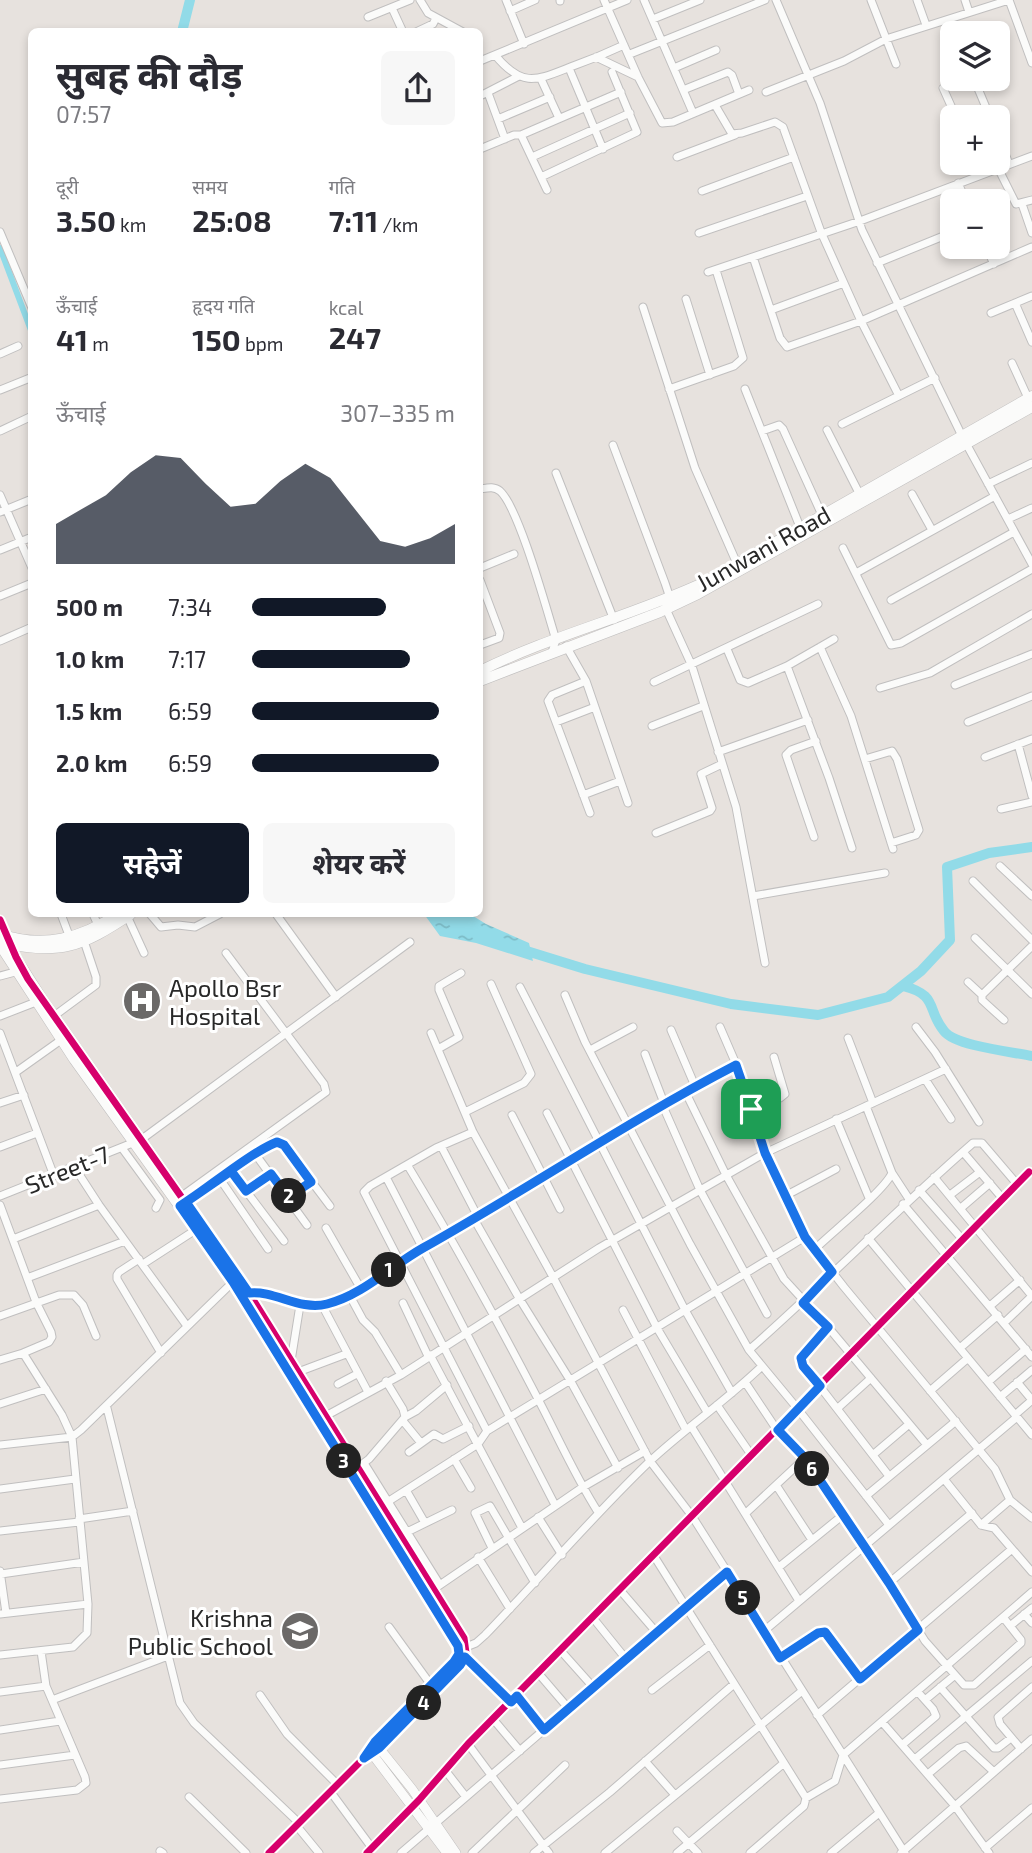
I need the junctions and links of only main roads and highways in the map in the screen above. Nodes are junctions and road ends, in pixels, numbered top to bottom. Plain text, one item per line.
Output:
1 (1031, 400) edge
2 (965, 440) junction
3 (738, 567) junction
4 (483, 666) edge
5 (483, 680) edge
6 (115, 917) edge
7 (116, 917) edge
8 (4, 941) edge

1 - 2 main road, Junwani Road
2 - 3 main road, Junwani Road
2 - 3 main road, Junwani Road
3 - 4 main road, Junwani Road
3 - 5 main road, Junwani Road
6 - 8 main road
7 - 8 main road

